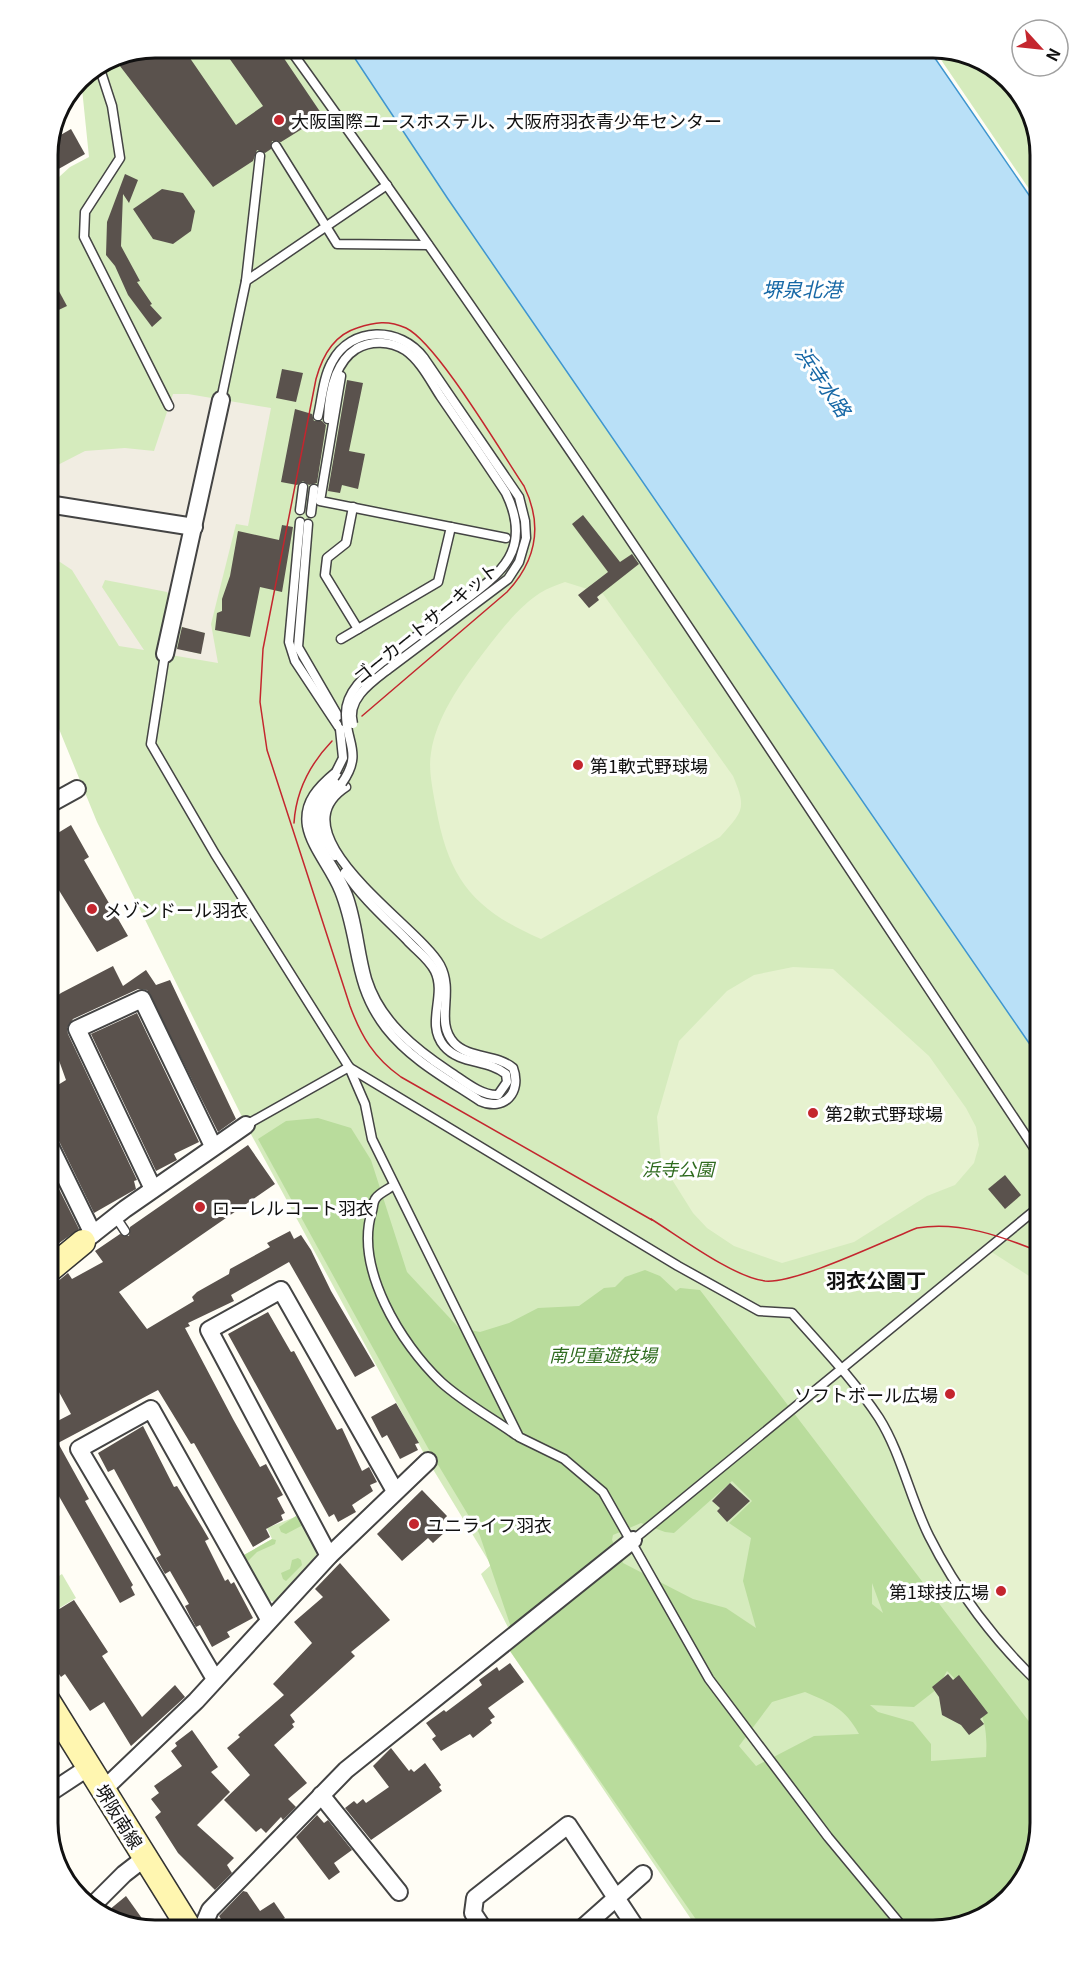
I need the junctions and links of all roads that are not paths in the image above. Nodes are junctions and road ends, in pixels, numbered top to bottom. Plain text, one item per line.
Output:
1 (296, 58) edge
2 (102, 75) edge
3 (276, 146) dead end
4 (260, 156) dead end
5 (387, 185) junction
6 (326, 226) junction
7 (428, 245) junction
8 (246, 281) junction
9 (343, 361) junction
10 (221, 400) joint
11 (169, 406) dead end
12 (318, 416) dead end
13 (328, 419) dead end
14 (303, 487) dead end
15 (314, 489) dead end
16 (59, 506) edge
17 (353, 507) junction
18 (300, 510) dead end
19 (311, 513) dead end
20 (304, 523) dead end
21 (194, 527) junction
22 (451, 527) junction
23 (506, 538) dead end
24 (358, 629) junction
25 (341, 639) dead end
26 (165, 654) joint
27 (384, 666) junction
28 (341, 780) junction
29 (76, 789) dead end
30 (59, 799) edge
31 (349, 1067) junction
32 (246, 1125) joint
33 (1030, 1142) edge
34 (213, 1146) junction
35 (58, 1167) edge
36 (394, 1185) junction
37 (153, 1189) junction
38 (1030, 1214) edge
39 (115, 1216) junction
40 (125, 1231) dead end
41 (88, 1238) junction
42 (58, 1262) edge
43 (841, 1368) junction
44 (519, 1437) junction
45 (428, 1461) dead end
46 (395, 1491) junction
47 (633, 1540) junction
48 (329, 1556) junction
49 (269, 1620) junction
50 (1030, 1675) edge
51 (215, 1679) junction
52 (58, 1717) edge
53 (89, 1767) junction
54 (58, 1787) edge
55 (104, 1789) junction
56 (321, 1795) junction
57 (146, 1857) junction
58 (643, 1874) dead end
59 (399, 1892) dead end
60 (616, 1898) junction
61 (98, 1900) edge
62 (184, 1920) edge
63 (206, 1920) edge
64 (478, 1920) edge
65 (591, 1920) edge
66 (631, 1920) edge
67 (897, 1920) edge

1 - 5 lane
2 - 11 lane
3 - 6 lane
4 - 8 lane
5 - 6 lane
5 - 7 lane
6 - 7 lane
6 - 8 lane
7 - 33 lane
8 - 10 lane
9 - 13 lane
9 - 17 lane
9 - 27 lane, ゴーカートサーキット
10 - 21 street
12 - 27 lane, ゴーカートサーキット
14 - 18 lane
15 - 19 lane
16 - 21 street
17 - 22 lane
17 - 24 lane
20 - 28 lane, bridge
21 - 26 street
22 - 23 lane
22 - 24 lane
24 - 25 lane
26 - 31 lane
27 - 28 lane, ゴーカートサーキット, bridge
28 - 28 lane, ゴーカートサーキット
29 - 30 street
31 - 32 lane
31 - 36 lane
31 - 43 lane
32 - 34 street
34 - 37 street
34 - 37 street
35 - 41 street
36 - 44 lane
36 - 44 lane
37 - 39 street
38 - 43 lane
39 - 40 lane
39 - 41 street
41 - 42 main road
43 - 47 lane
43 - 50 lane
44 - 47 lane
45 - 46 street
46 - 48 street
46 - 48 street
47 - 56 street
47 - 67 lane
48 - 49 street
49 - 51 street
49 - 51 street
51 - 55 street
52 - 53 main road, 堺阪南線
53 - 54 street
53 - 55 main road, 堺阪南線
55 - 57 main road, 堺阪南線
56 - 59 street
56 - 63 street
57 - 61 street
57 - 62 main road, 堺阪南線
58 - 60 street
60 - 64 street
60 - 65 street
60 - 66 street

